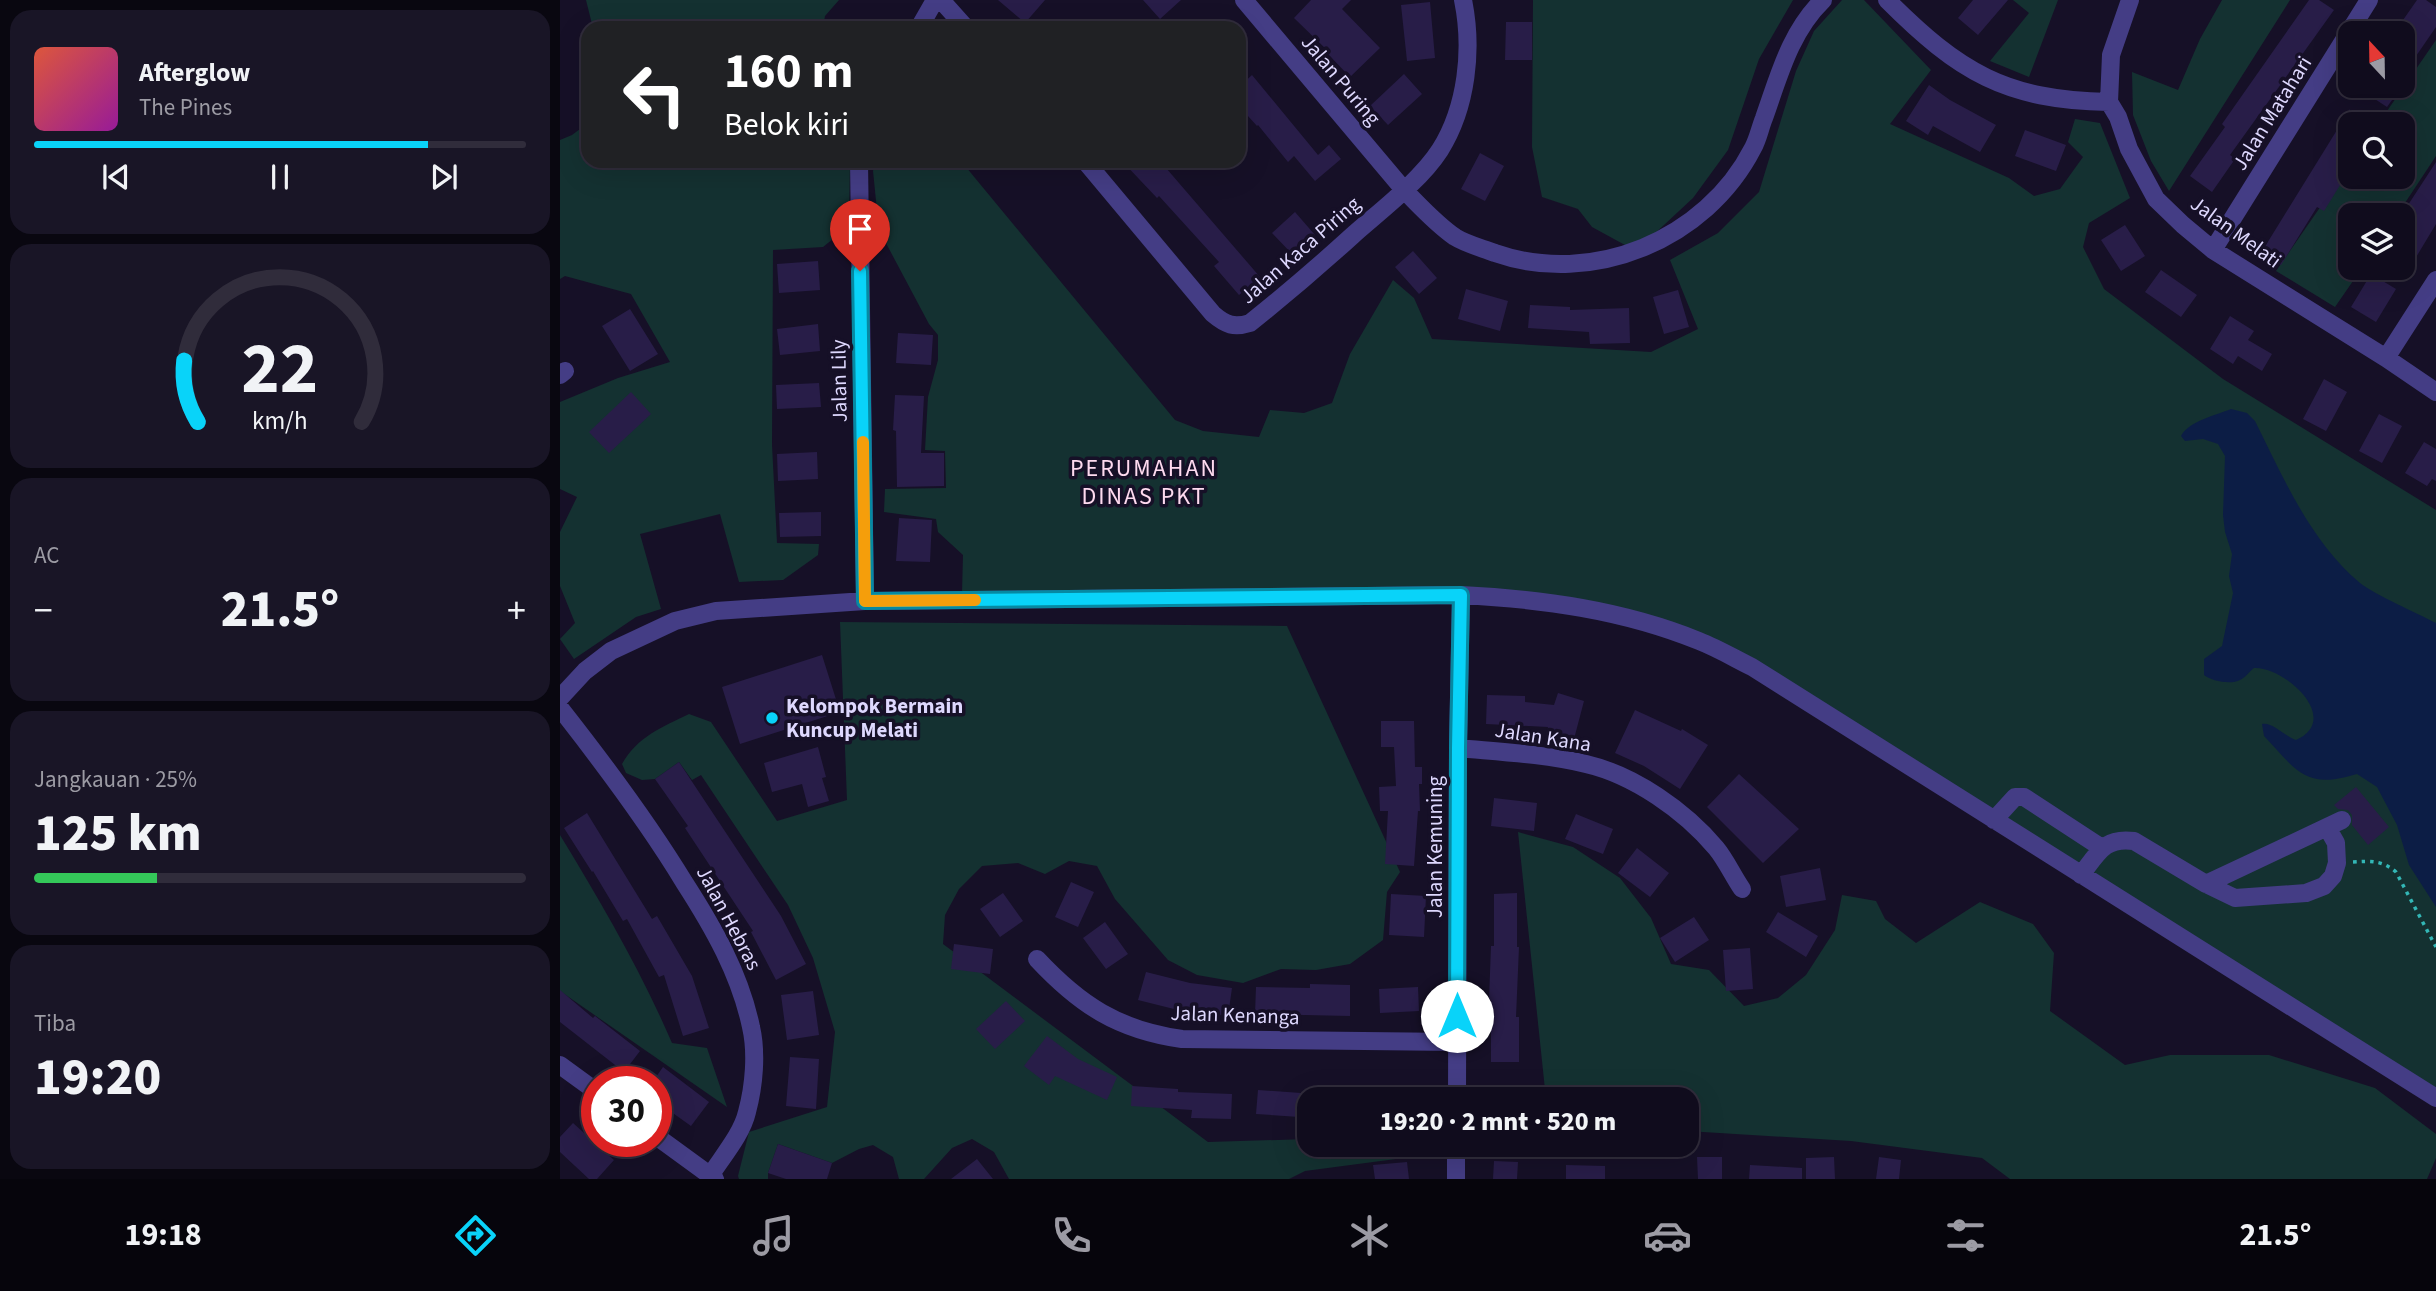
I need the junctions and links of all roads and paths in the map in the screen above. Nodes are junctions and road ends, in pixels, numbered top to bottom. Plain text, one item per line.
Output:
1 (935, 0) edge
2 (941, 0) edge
3 (1244, 0) edge
4 (1463, 0) edge
5 (1823, 0) edge
6 (1887, 0) edge
7 (2130, 0) edge
8 (2369, 0) edge
9 (923, 21) edge
10 (960, 21) edge
11 (2109, 102) junction
12 (859, 168) edge
13 (1091, 168) edge
14 (1404, 190) junction
15 (2213, 250) junction
16 (2436, 280) edge
17 (2386, 358) junction
18 (2436, 392) edge
19 (1461, 595) junction
20 (865, 601) junction
21 (560, 698) edge
22 (560, 708) edge
23 (1458, 748) junction
24 (1994, 820) junction
25 (2102, 848) junction
26 (2337, 863) junction
27 (2081, 875) junction
28 (2206, 884) junction
29 (1742, 889) dead end
30 (2436, 947) edge
31 (1037, 959) dead end
32 (1457, 1042) junction
33 (560, 1065) edge
34 (581, 1080) edge
35 (1457, 1087) edge
36 (2436, 1098) edge
37 (672, 1148) edge
38 (1457, 1157) edge
39 (712, 1178) edge
40 (1456, 1179) edge

1 - 9 street
2 - 10 street
3 - 14 street, Jalan Puring
4 - 14 street
5 - 14 street, Jalan Puring
6 - 11 street
7 - 11 street, Jalan Melati
8 - 15 street, Jalan Matahari
11 - 15 street, Jalan Melati
12 - 20 street, Jalan Lily
13 - 14 street, Jalan Kaca Piring
15 - 17 street, Jalan Melati
16 - 17 street
17 - 18 street, Jalan Melati
19 - 20 street
19 - 23 street, Jalan Kemuning
19 - 24 street
20 - 21 street
22 - 39 street, Jalan Hebras
23 - 29 street, Jalan Kana
23 - 32 street, Jalan Kemuning
24 - 25 street
24 - 27 street
25 - 27 street
25 - 28 street
26 - 28 street
26 - 28 street
26 - 30 path
27 - 36 street
31 - 32 street, Jalan Kenanga
32 - 35 street, Jalan Kemuning
33 - 34 street
37 - 39 street
38 - 40 street

